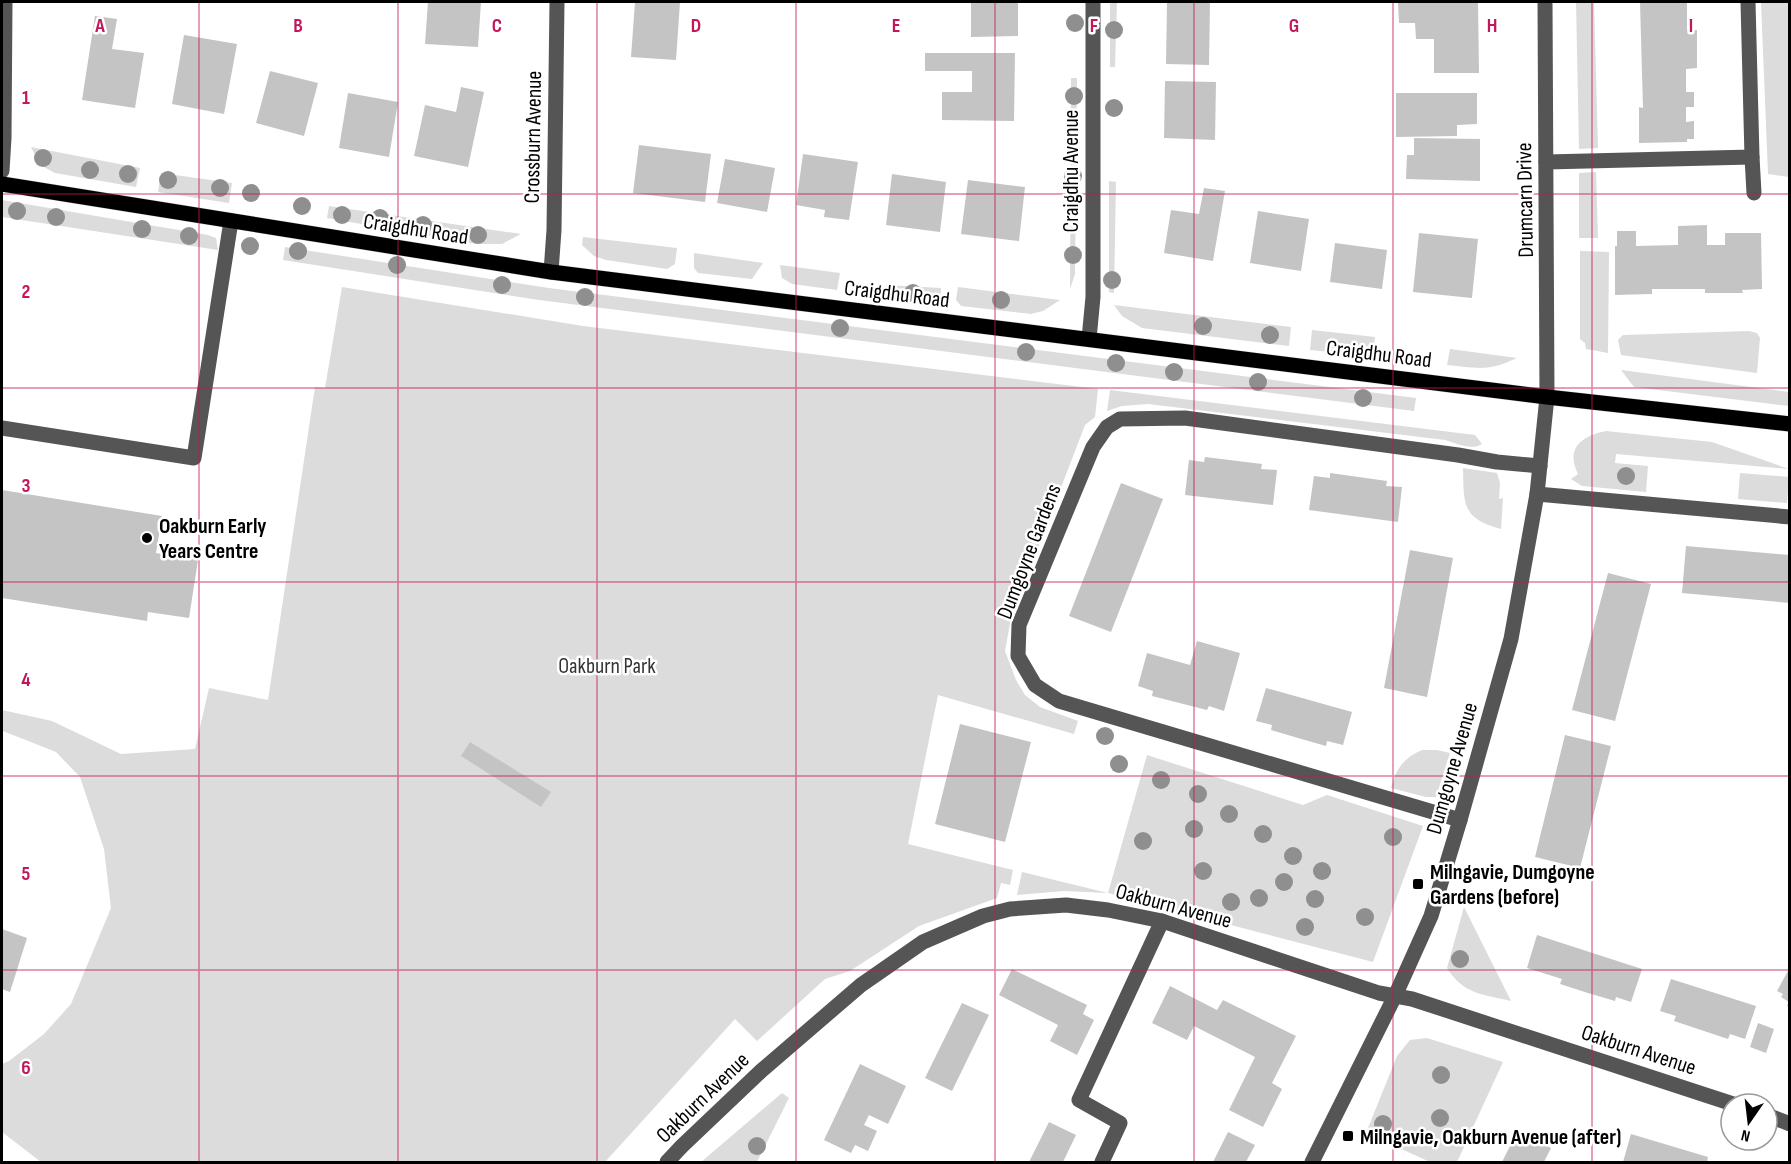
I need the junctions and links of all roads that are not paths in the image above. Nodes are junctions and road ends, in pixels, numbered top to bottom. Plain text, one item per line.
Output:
1 (5, 2) edge
2 (556, 2) edge
3 (1093, 2) edge
4 (1545, 2) edge
5 (1748, 2) edge
6 (1752, 157) junction
7 (1546, 162) junction
8 (2, 171) edge
9 (2, 184) edge
10 (1754, 193) dead end
11 (231, 221) junction
12 (551, 272) junction
13 (1089, 339) junction
14 (1547, 397) junction
15 (1790, 424) edge
16 (2, 428) edge
17 (1540, 466) junction
18 (1537, 494) junction
19 (1790, 517) edge
20 (1460, 820) junction
21 (1162, 921) junction
22 (1395, 996) junction
23 (1719, 1099) edge
24 (667, 1162) edge
25 (1102, 1162) edge
26 (1312, 1162) edge

1 - 8 street
2 - 12 street, Crossburn Avenue
3 - 13 street, Craigdhu Avenue
4 - 7 street, Drumcarn Drive
5 - 6 street
6 - 7 street
6 - 10 street
7 - 14 street, Drumcarn Drive
9 - 11 main road, Craigdhu Road
11 - 12 main road, Craigdhu Road
11 - 16 street
12 - 13 main road, Craigdhu Road
13 - 14 main road, Craigdhu Road
14 - 15 main road, Craigdhu Road
14 - 17 street, Dumgoyne Avenue
17 - 18 street, Dumgoyne Avenue
17 - 20 street, Dumgoyne Gardens
18 - 19 street
18 - 20 street, Dumgoyne Avenue
20 - 22 street, Dumgoyne Avenue
21 - 22 street, Oakburn Avenue
21 - 24 street, Oakburn Avenue
21 - 25 street
22 - 23 street, Oakburn Avenue
22 - 26 street, Dumgoyne Avenue

